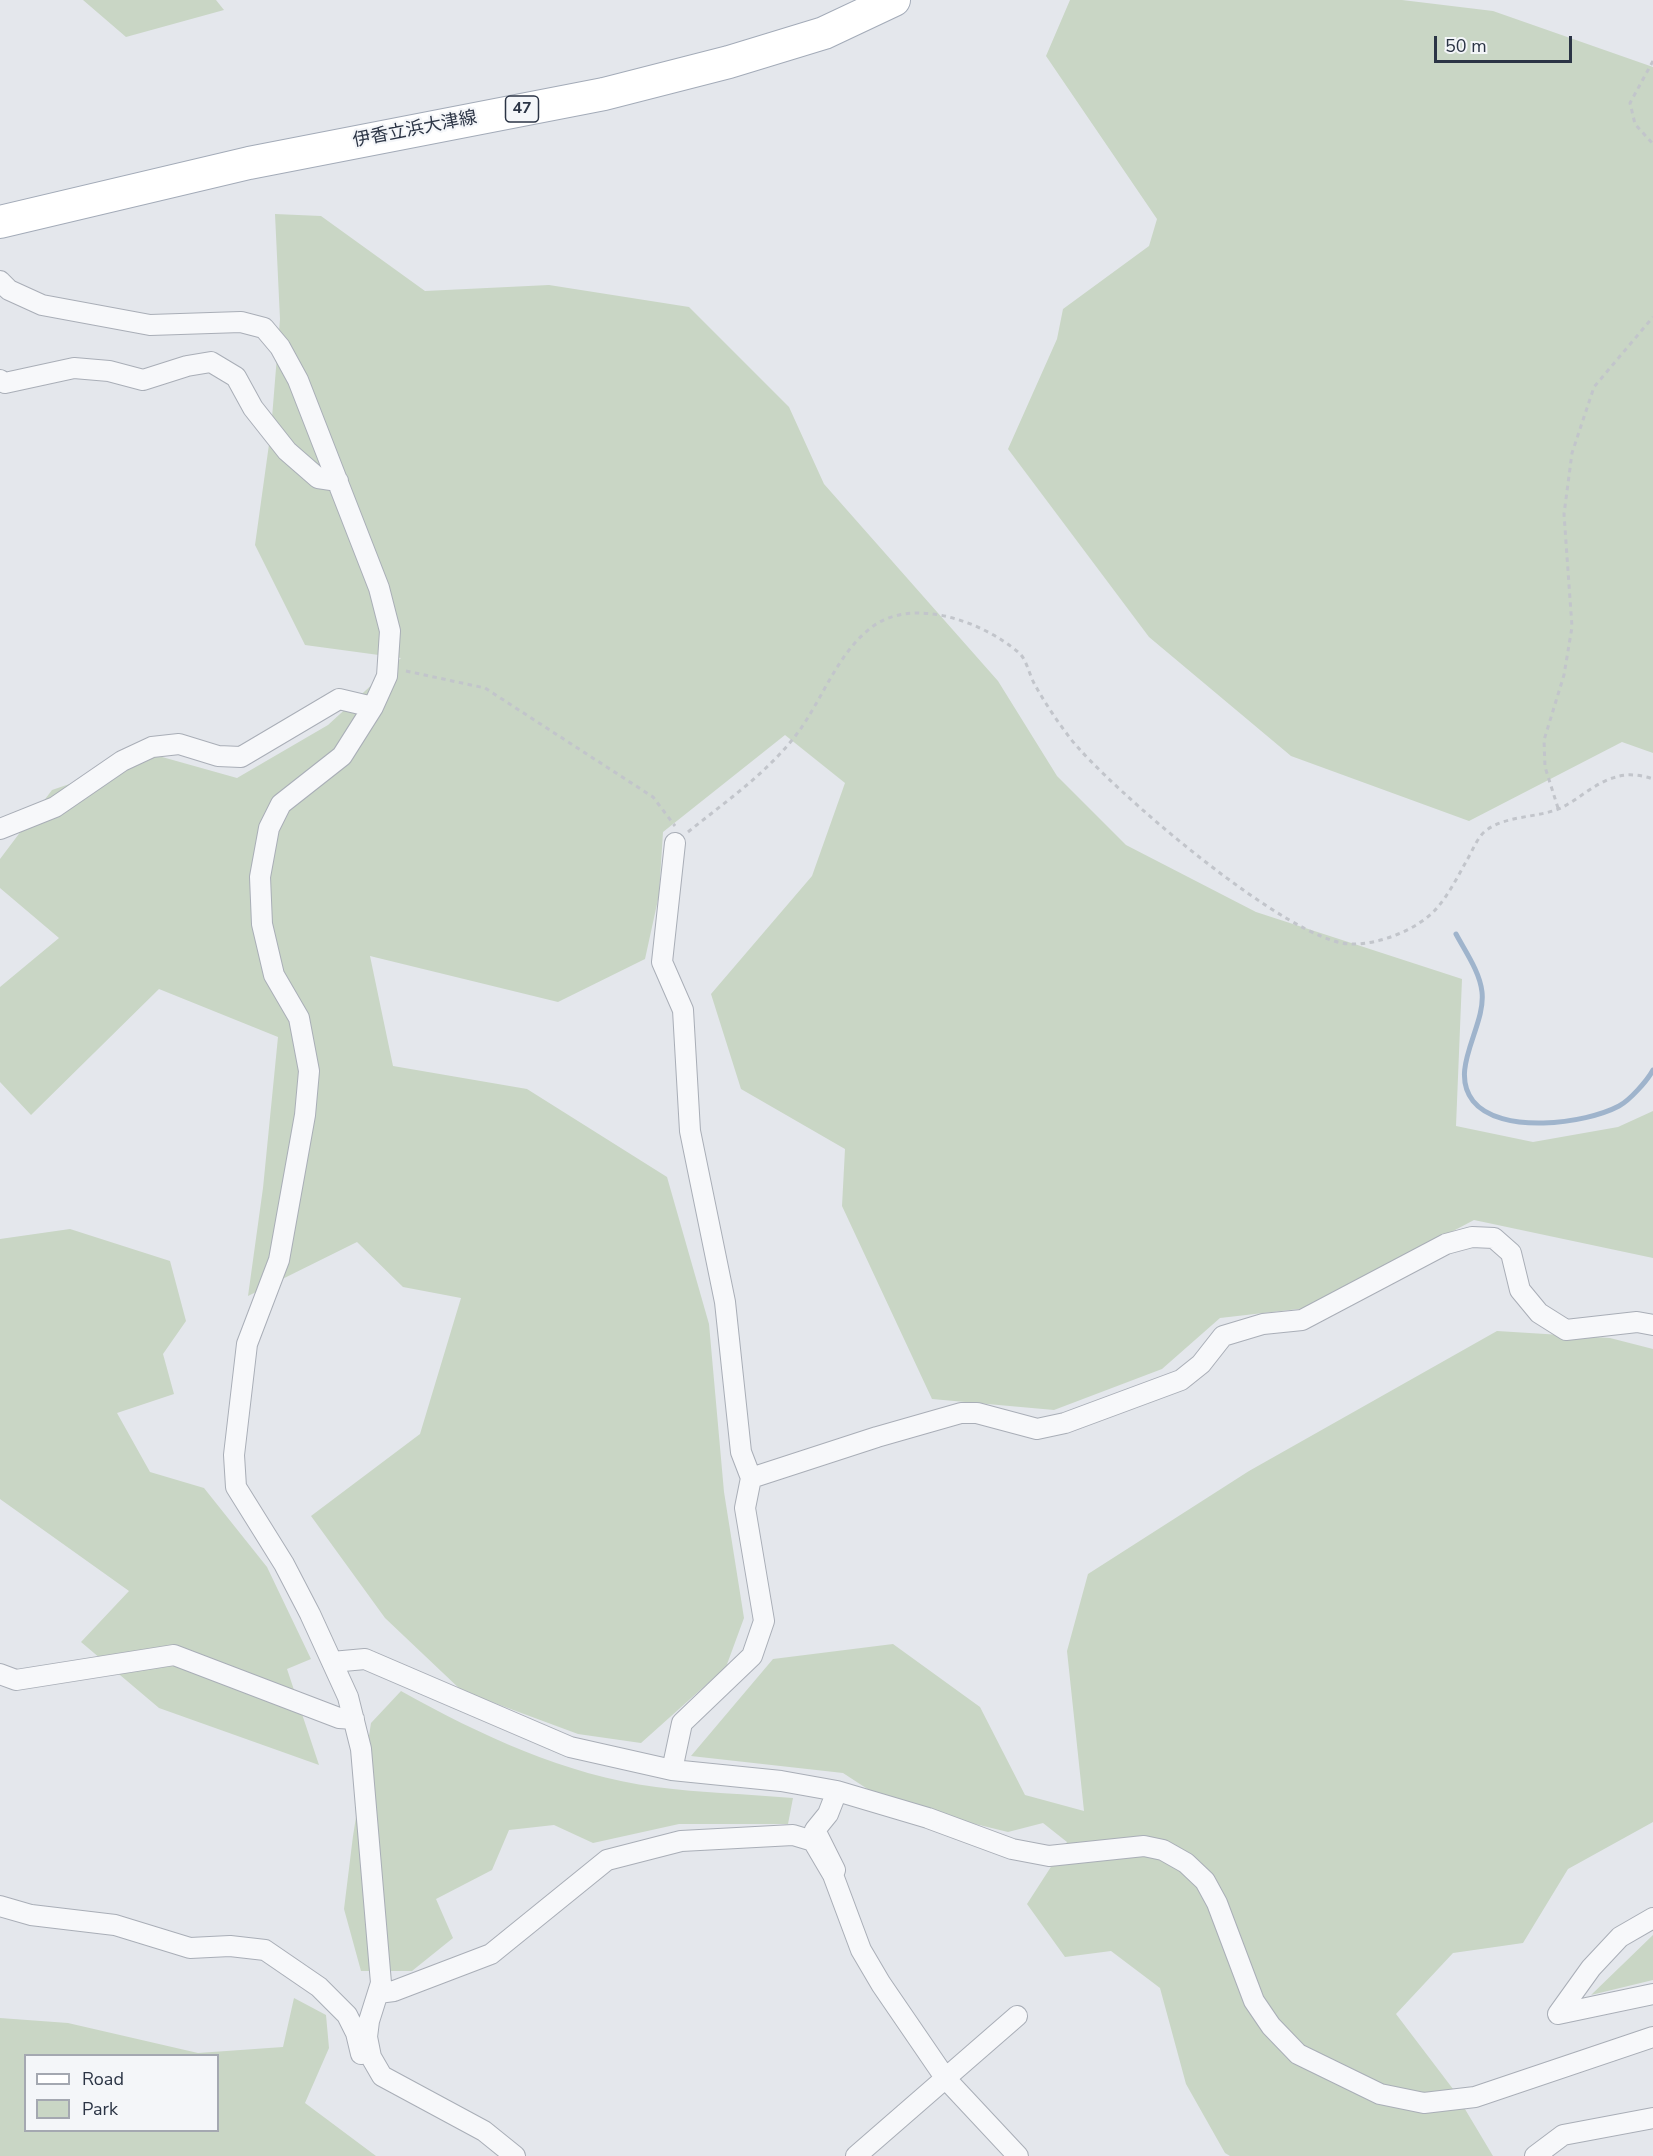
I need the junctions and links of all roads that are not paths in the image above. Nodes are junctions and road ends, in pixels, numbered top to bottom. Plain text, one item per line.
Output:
1 (894, 0) edge
2 (0, 222) edge
3 (0, 281) edge
4 (0, 380) edge
5 (338, 482) junction
6 (373, 706) junction
7 (0, 829) edge
8 (675, 843) road end
9 (1653, 1325) edge
10 (751, 1478) junction
11 (332, 1662) junction
12 (0, 1674) edge
13 (354, 1719) junction
14 (672, 1770) junction
15 (837, 1791) junction
16 (833, 1875) junction
17 (0, 1906) edge
18 (1653, 1918) edge
19 (378, 1994) junction
20 (1653, 1994) edge
21 (1017, 2016) dead end
22 (1653, 2037) edge
23 (382, 2076) junction
24 (946, 2079) junction
25 (1653, 2118) edge
26 (515, 2156) edge
27 (856, 2156) edge
28 (1018, 2156) edge
29 (1535, 2156) edge

1 - 2 main road, 伊香立浜大津線 / 47
3 - 5 street
4 - 5 street
5 - 6 street
6 - 7 street
6 - 11 street
8 - 10 street
9 - 10 street
10 - 14 street
11 - 13 street
11 - 14 street
12 - 13 street
13 - 19 street
14 - 15 street
15 - 16 street
15 - 22 street
16 - 19 street
16 - 24 street
17 - 23 street
18 - 20 street
19 - 23 street
21 - 24 street
23 - 26 street
24 - 27 street
24 - 28 street
25 - 29 street

